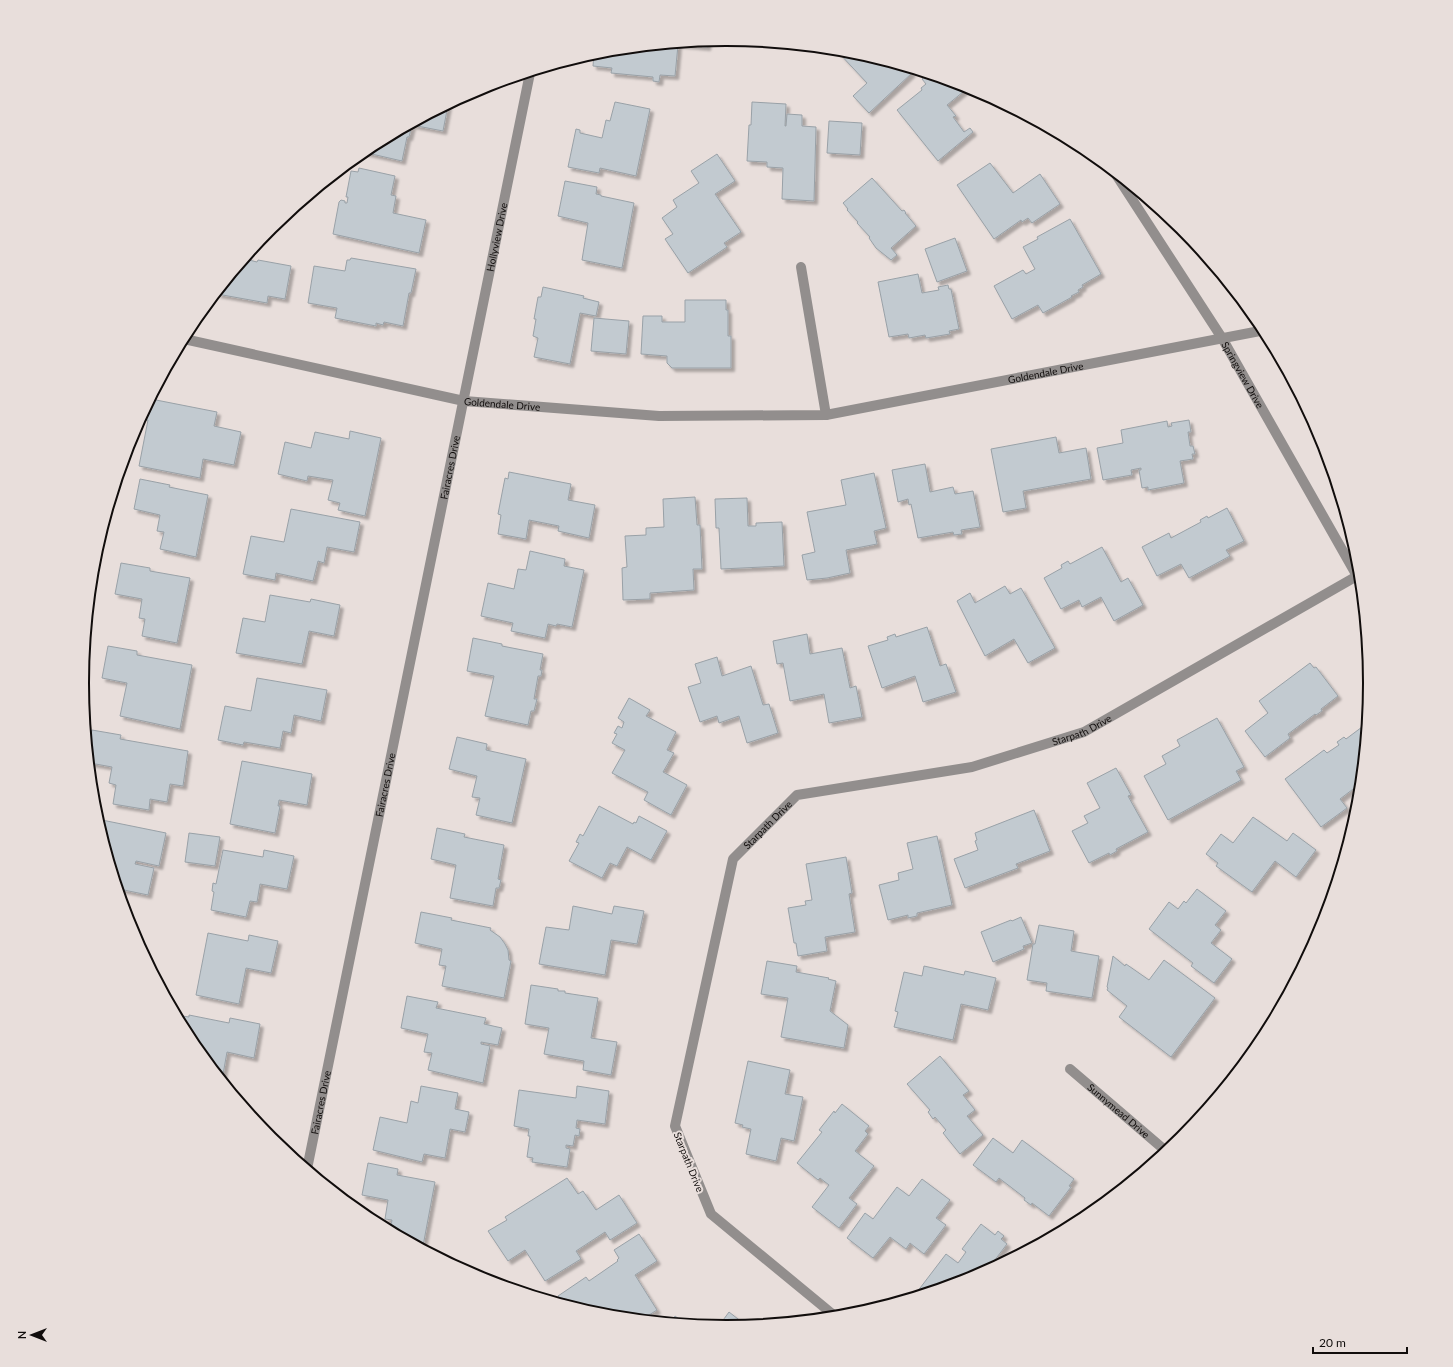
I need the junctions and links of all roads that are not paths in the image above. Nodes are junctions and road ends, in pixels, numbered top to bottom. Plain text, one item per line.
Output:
1 (529, 78) edge
2 (1122, 184) edge
3 (801, 267) dead end
4 (1258, 331) edge
5 (1222, 338) junction
6 (189, 340) edge
7 (464, 401) junction
8 (826, 415) junction
9 (1354, 570) edge
10 (1356, 581) edge
11 (1070, 1069) dead end
12 (1162, 1148) edge
13 (308, 1165) edge
14 (831, 1312) edge

1 - 7 street, Hollyview Drive
2 - 5 street, Springview Drive
3 - 8 street
4 - 5 street, Goldendale Drive
5 - 8 street, Goldendale Drive
5 - 9 street, Springview Drive
6 - 7 street, Goldendale Drive
7 - 8 street, Goldendale Drive
7 - 13 street, Fairacres Drive
10 - 14 street, Starpath Drive
11 - 12 street, Sunnymead Drive

